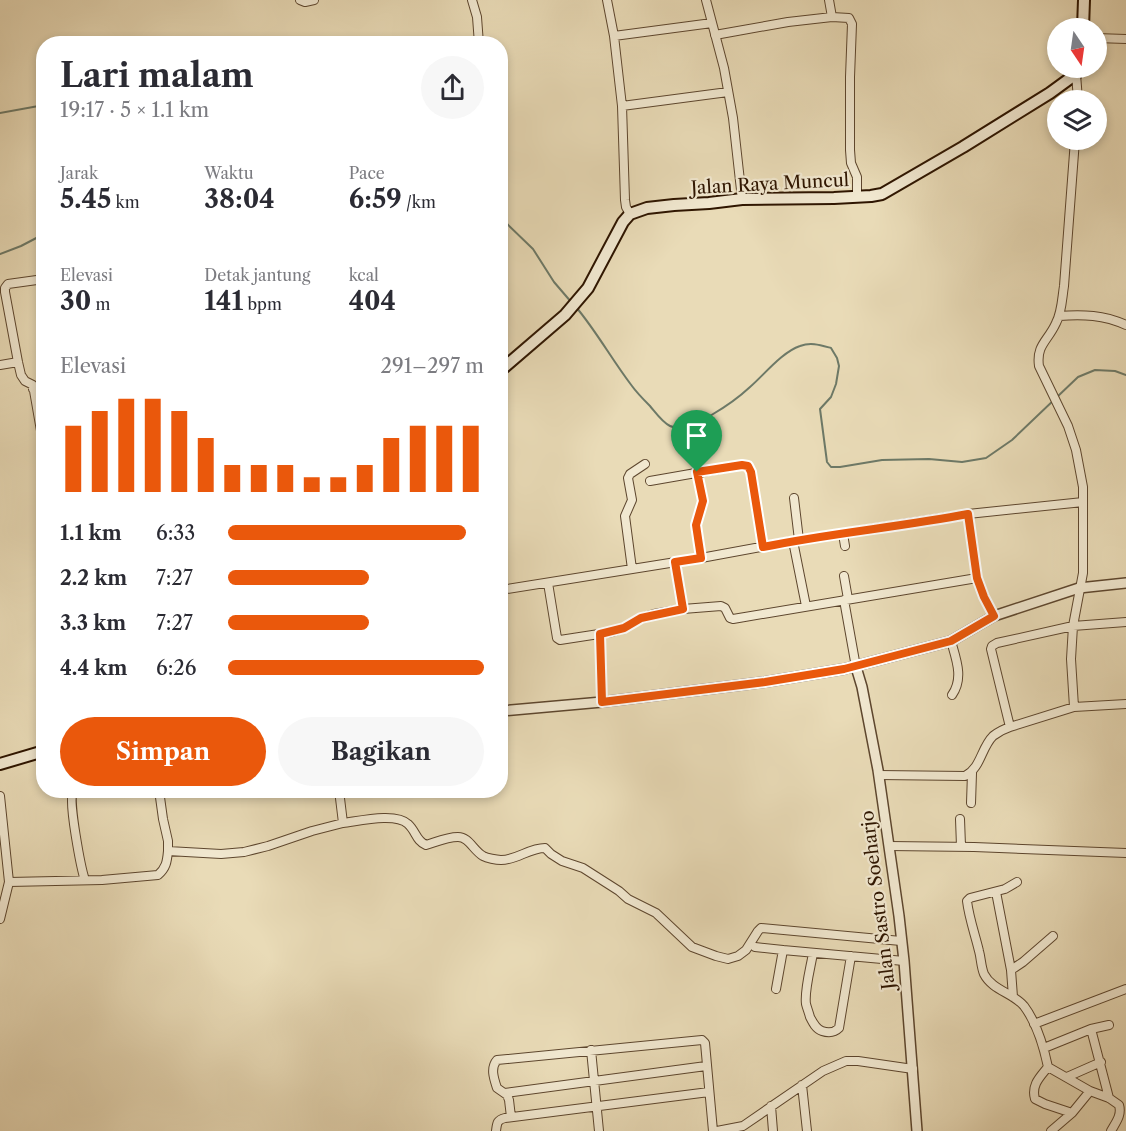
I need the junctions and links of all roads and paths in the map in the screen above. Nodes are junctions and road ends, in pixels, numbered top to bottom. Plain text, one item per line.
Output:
1 (300, 0) edge
2 (314, 0) edge
3 (472, 0) edge
4 (607, 0) edge
5 (706, 0) edge
6 (830, 0) edge
7 (1084, 0) edge
8 (832, 17) junction
9 (1083, 18) edge
10 (712, 23) junction
11 (715, 35) junction
12 (478, 36) edge
13 (614, 36) junction
14 (1107, 38) edge
15 (1126, 39) edge
16 (1068, 78) edge
17 (728, 92) junction
18 (622, 106) junction
19 (1073, 150) edge
20 (857, 197) junction
21 (742, 199) junction
22 (630, 214) junction
23 (36, 280) edge
24 (1059, 316) junction
25 (1126, 325) edge
26 (18, 362) junction
27 (508, 364) edge
28 (0, 365) edge
29 (33, 389) junction
30 (36, 389) edge
31 (36, 405) edge
32 (645, 464) dead end
33 (697, 472) junction
34 (650, 481) dead end
35 (794, 498) dead end
36 (1083, 502) junction
37 (968, 514) junction
38 (843, 534) junction
39 (796, 541) junction
40 (845, 546) dead end
41 (763, 547) junction
42 (701, 558) junction
43 (675, 562) junction
44 (632, 569) junction
45 (844, 576) dead end
46 (977, 578) junction
47 (548, 583) junction
48 (1126, 583) edge
49 (1079, 588) junction
50 (508, 589) edge
51 (846, 599) junction
52 (806, 606) junction
53 (683, 609) junction
54 (994, 616) junction
55 (1126, 623) edge
56 (1073, 627) junction
57 (600, 634) junction
58 (951, 641) junction
59 (856, 667) junction
60 (952, 695) dead end
61 (602, 702) junction
62 (1126, 704) edge
63 (1074, 707) junction
64 (508, 710) edge
65 (1011, 727) junction
66 (36, 753) edge
67 (0, 764) edge
68 (972, 773) junction
69 (879, 775) junction
70 (0, 796) edge
71 (71, 798) edge
72 (160, 798) edge
73 (340, 798) edge
74 (971, 803) dead end
75 (960, 819) dead end
76 (343, 823) junction
77 (889, 846) junction
78 (961, 846) junction
79 (168, 851) junction
80 (1126, 853) edge
81 (85, 880) junction
82 (9, 882) junction
83 (1017, 882) dead end
84 (996, 892) junction
85 (0, 919) edge
86 (1053, 936) dead end
87 (901, 941) junction
88 (755, 947) dead end
89 (783, 950) junction
90 (813, 953) junction
91 (851, 956) junction
92 (904, 961) junction
93 (1011, 970) junction
94 (1126, 988) edge
95 (776, 989) dead end
96 (1013, 997) junction
97 (1034, 1024) junction
98 (1108, 1025) dead end
99 (1091, 1029) junction
100 (1044, 1048) junction
101 (591, 1050) junction
102 (1101, 1062) junction
103 (706, 1066) junction
104 (1048, 1067) junction
105 (913, 1069) junction
106 (1067, 1077) junction
107 (594, 1081) junction
108 (802, 1085) junction
109 (1090, 1091) junction
110 (709, 1092) junction
111 (505, 1094) junction
112 (1109, 1098) junction
113 (598, 1106) junction
114 (771, 1106) junction
115 (1072, 1113) junction
116 (511, 1117) junction
117 (743, 1128) edge
118 (496, 1131) edge
119 (599, 1131) edge
120 (713, 1131) edge
121 (717, 1131) edge
122 (773, 1131) edge
123 (807, 1131) edge
124 (917, 1131) edge
125 (1051, 1131) edge
126 (1111, 1131) edge

1 - 2 street
3 - 12 street
4 - 13 street
5 - 10 street
6 - 8 street
7 - 9 main road
8 - 11 street
8 - 20 street
10 - 11 street
10 - 13 street
11 - 17 street
13 - 18 street
14 - 15 street
16 - 20 main road, Jalan Raya Muncul
17 - 18 street
17 - 21 street
18 - 22 street
19 - 24 street
20 - 21 main road, Jalan Raya Muncul
21 - 22 main road, Jalan Raya Muncul
22 - 27 main road
23 - 26 street
24 - 25 street
24 - 36 street
26 - 28 street
26 - 29 street
29 - 30 street
29 - 31 street
32 - 44 street
33 - 34 street
33 - 41 street
33 - 42 street
35 - 39 street
36 - 37 street
36 - 49 street
37 - 38 street
37 - 46 street
38 - 39 street
38 - 40 street
39 - 41 street
39 - 52 street
41 - 42 street
42 - 43 street
43 - 44 street
43 - 53 street
44 - 47 street
45 - 51 street
46 - 51 street
46 - 54 street
47 - 50 street
47 - 57 street
48 - 49 street
49 - 54 street
49 - 56 street
51 - 52 street
51 - 59 street
52 - 53 street
53 - 57 street
54 - 58 street
55 - 56 street
56 - 63 street
56 - 65 street
57 - 61 street
58 - 59 street
58 - 60 street
59 - 61 street
59 - 69 street, Jalan Sastro Soeharjo
61 - 64 street
62 - 63 street
63 - 65 street
65 - 68 street
66 - 67 main road
68 - 69 street
68 - 74 street
69 - 77 street, Jalan Sastro Soeharjo
70 - 82 street
71 - 81 street
72 - 79 street
73 - 76 street
75 - 78 street
76 - 79 street
76 - 87 street
77 - 78 street
77 - 87 street, Jalan Sastro Soeharjo
78 - 80 street
79 - 81 street
81 - 82 street
82 - 85 street
83 - 84 street
84 - 93 street
84 - 96 street
86 - 93 street
87 - 92 street, Jalan Sastro Soeharjo
88 - 89 street
89 - 90 street
89 - 95 street
90 - 91 street
90 - 91 street
91 - 92 street
92 - 105 street, Jalan Sastro Soeharjo
93 - 96 street
94 - 97 street
96 - 97 street
97 - 100 street
98 - 99 street
99 - 100 street
99 - 102 street
100 - 104 street
101 - 103 street
101 - 107 street
101 - 111 street
102 - 106 street
102 - 112 street
103 - 107 street
103 - 110 street
104 - 106 street
104 - 115 street
105 - 108 street
105 - 124 street, Jalan Sastro Soeharjo
106 - 109 street
107 - 111 street
107 - 113 street
108 - 114 street
108 - 123 street
109 - 112 street
109 - 115 street
110 - 113 street
110 - 120 street
111 - 116 street
112 - 126 street
113 - 116 street
113 - 119 street
114 - 117 street
114 - 122 street
115 - 125 street
116 - 118 street
117 - 121 street

